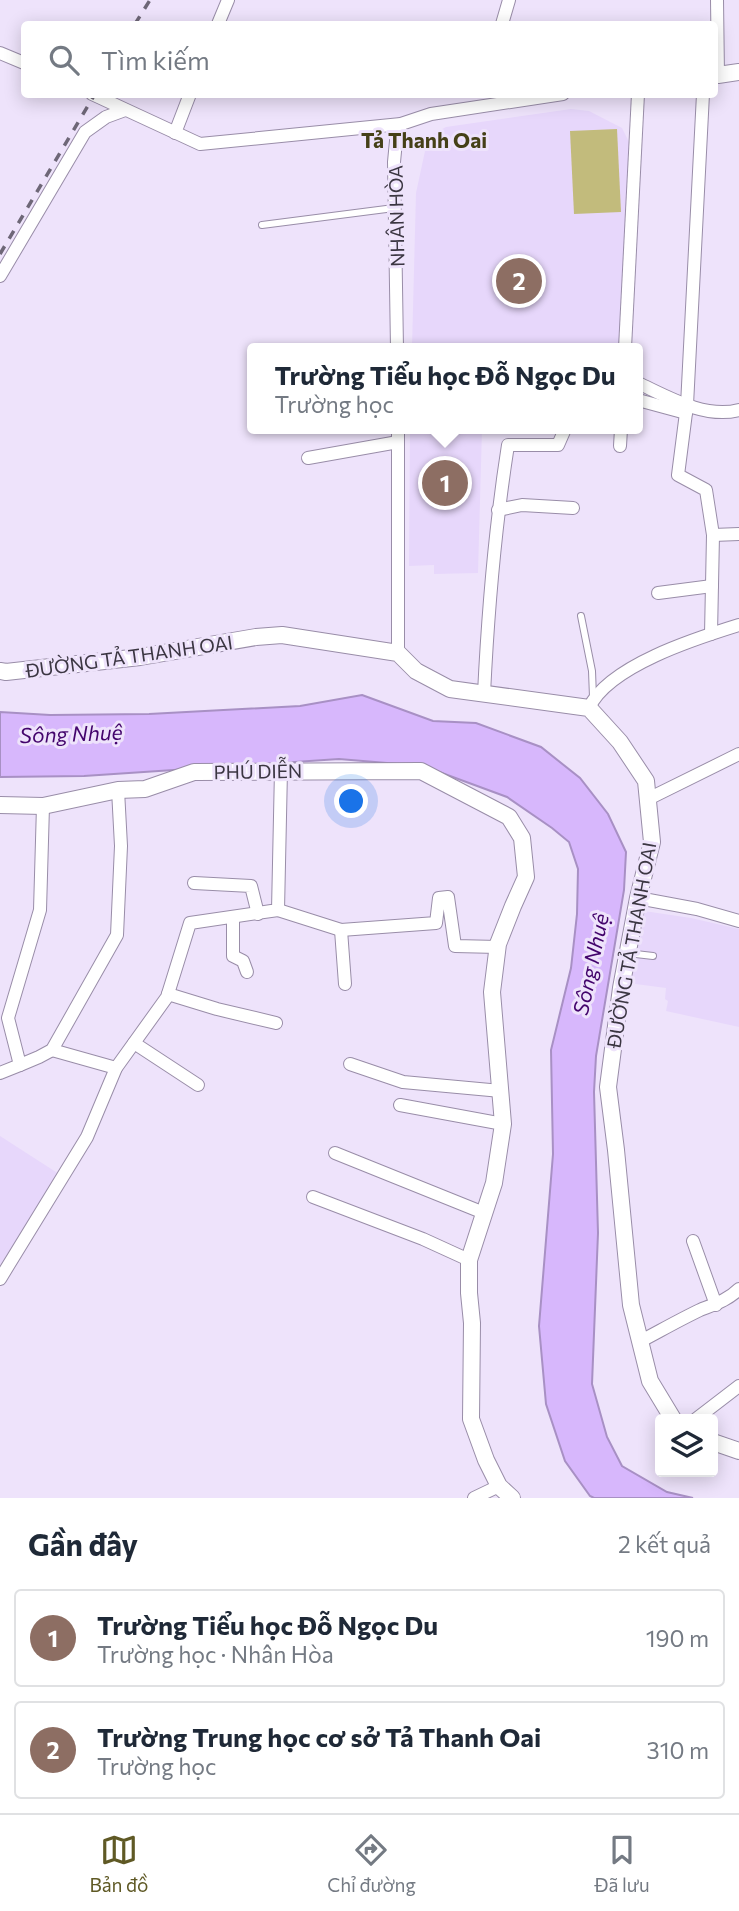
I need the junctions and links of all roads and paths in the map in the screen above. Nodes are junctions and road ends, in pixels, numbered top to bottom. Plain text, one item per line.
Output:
1 (228, 0) edge
2 (509, 0) edge
3 (717, 0) edge
4 (219, 21) edge
5 (503, 21) edge
6 (717, 21) edge
7 (0, 53) edge
8 (21, 62) edge
9 (739, 72) edge
10 (718, 76) edge
11 (100, 98) edge
12 (188, 98) edge
13 (521, 98) edge
14 (638, 98) edge
15 (702, 98) edge
16 (500, 100) edge
17 (125, 110) junction
18 (401, 124) junction
19 (175, 133) junction
20 (396, 208) junction
21 (262, 225) dead end
22 (0, 276) edge
23 (397, 343) edge
24 (625, 343) edge
25 (643, 386) edge
26 (643, 401) edge
27 (687, 409) junction
28 (739, 410) edge
29 (398, 434) edge
30 (563, 434) edge
31 (621, 434) edge
32 (398, 442) junction
33 (620, 446) dead end
34 (308, 458) dead end
35 (573, 508) dead end
36 (498, 510) junction
37 (739, 534) edge
38 (713, 535) junction
39 (712, 586) junction
40 (658, 593) dead end
41 (581, 617) dead end
42 (739, 625) edge
43 (711, 634) junction
44 (398, 653) junction
45 (0, 671) edge
46 (484, 694) junction
47 (591, 703) junction
48 (739, 754) edge
49 (281, 770) junction
50 (118, 790) junction
51 (648, 799) junction
52 (0, 805) edge
53 (43, 806) junction
54 (194, 883) dead end
55 (638, 898) junction
56 (278, 910) junction
57 (258, 914) junction
58 (233, 917) junction
59 (739, 921) edge
60 (341, 930) junction
61 (498, 947) junction
62 (627, 953) junction
63 (653, 956) dead end
64 (247, 972) dead end
65 (345, 984) dead end
66 (168, 994) junction
67 (276, 1023) dead end
68 (134, 1043) junction
69 (52, 1050) junction
70 (350, 1064) dead end
71 (20, 1065) junction
72 (116, 1068) junction
73 (0, 1073) edge
74 (198, 1085) dead end
75 (501, 1091) junction
76 (400, 1105) dead end
77 (503, 1124) junction
78 (335, 1153) dead end
79 (313, 1197) dead end
80 (484, 1213) junction
81 (693, 1241) dead end
82 (469, 1260) junction
83 (0, 1279) edge
84 (739, 1289) edge
85 (716, 1305) junction
86 (639, 1342) junction
87 (739, 1386) edge
88 (670, 1414) edge
89 (703, 1414) edge
90 (718, 1444) edge
91 (739, 1451) edge
92 (499, 1486) junction
93 (474, 1498) edge
94 (512, 1498) edge

1 - 4 street
2 - 5 street
3 - 6 street
7 - 8 street
9 - 10 street
11 - 17 street
12 - 19 street
13 - 16 street
14 - 24 street
15 - 27 street
16 - 18 street
17 - 19 street
17 - 22 street
18 - 19 street
18 - 20 street, NHÂN HÒA
20 - 21 lane
20 - 23 street, NHÂN HÒA
25 - 27 street
26 - 27 street
27 - 28 street
27 - 38 street
29 - 32 street
30 - 36 street
31 - 33 street
32 - 34 street
32 - 44 street
35 - 36 street
36 - 46 street
37 - 38 street
38 - 39 street
39 - 40 street
39 - 43 street
41 - 47 lane
42 - 43 street
43 - 47 street
44 - 45 street, ĐƯỜNG TẢ THANH OAI
44 - 46 street
46 - 47 street
47 - 51 street, ĐƯỜNG TẢ THANH OAI
48 - 51 street
49 - 50 street, PHÚ DIỄN
49 - 56 street
49 - 61 street, PHÚ DIỄN
50 - 53 street, PHÚ DIỄN
50 - 69 street
51 - 55 street, ĐƯỜNG TẢ THANH OAI
52 - 53 street, PHÚ DIỄN
53 - 71 street
54 - 57 street
55 - 59 street
55 - 62 street, ĐƯỜNG TẢ THANH OAI
56 - 57 street
56 - 60 street
57 - 58 street
58 - 64 street
58 - 66 street
60 - 61 street
60 - 65 street
61 - 75 street
62 - 63 lane
62 - 86 street, ĐƯỜNG TẢ THANH OAI
66 - 67 street
66 - 68 street
68 - 72 street
68 - 74 street
69 - 71 street
69 - 72 street
70 - 75 street
71 - 73 street
72 - 83 street
75 - 77 street
76 - 77 street
77 - 80 street
78 - 80 street
79 - 82 street
80 - 82 street
81 - 85 street
82 - 92 street
84 - 85 street
85 - 86 street
86 - 88 street, ĐƯỜNG TẢ THANH OAI
87 - 89 street
90 - 91 street
92 - 93 street
92 - 94 street

